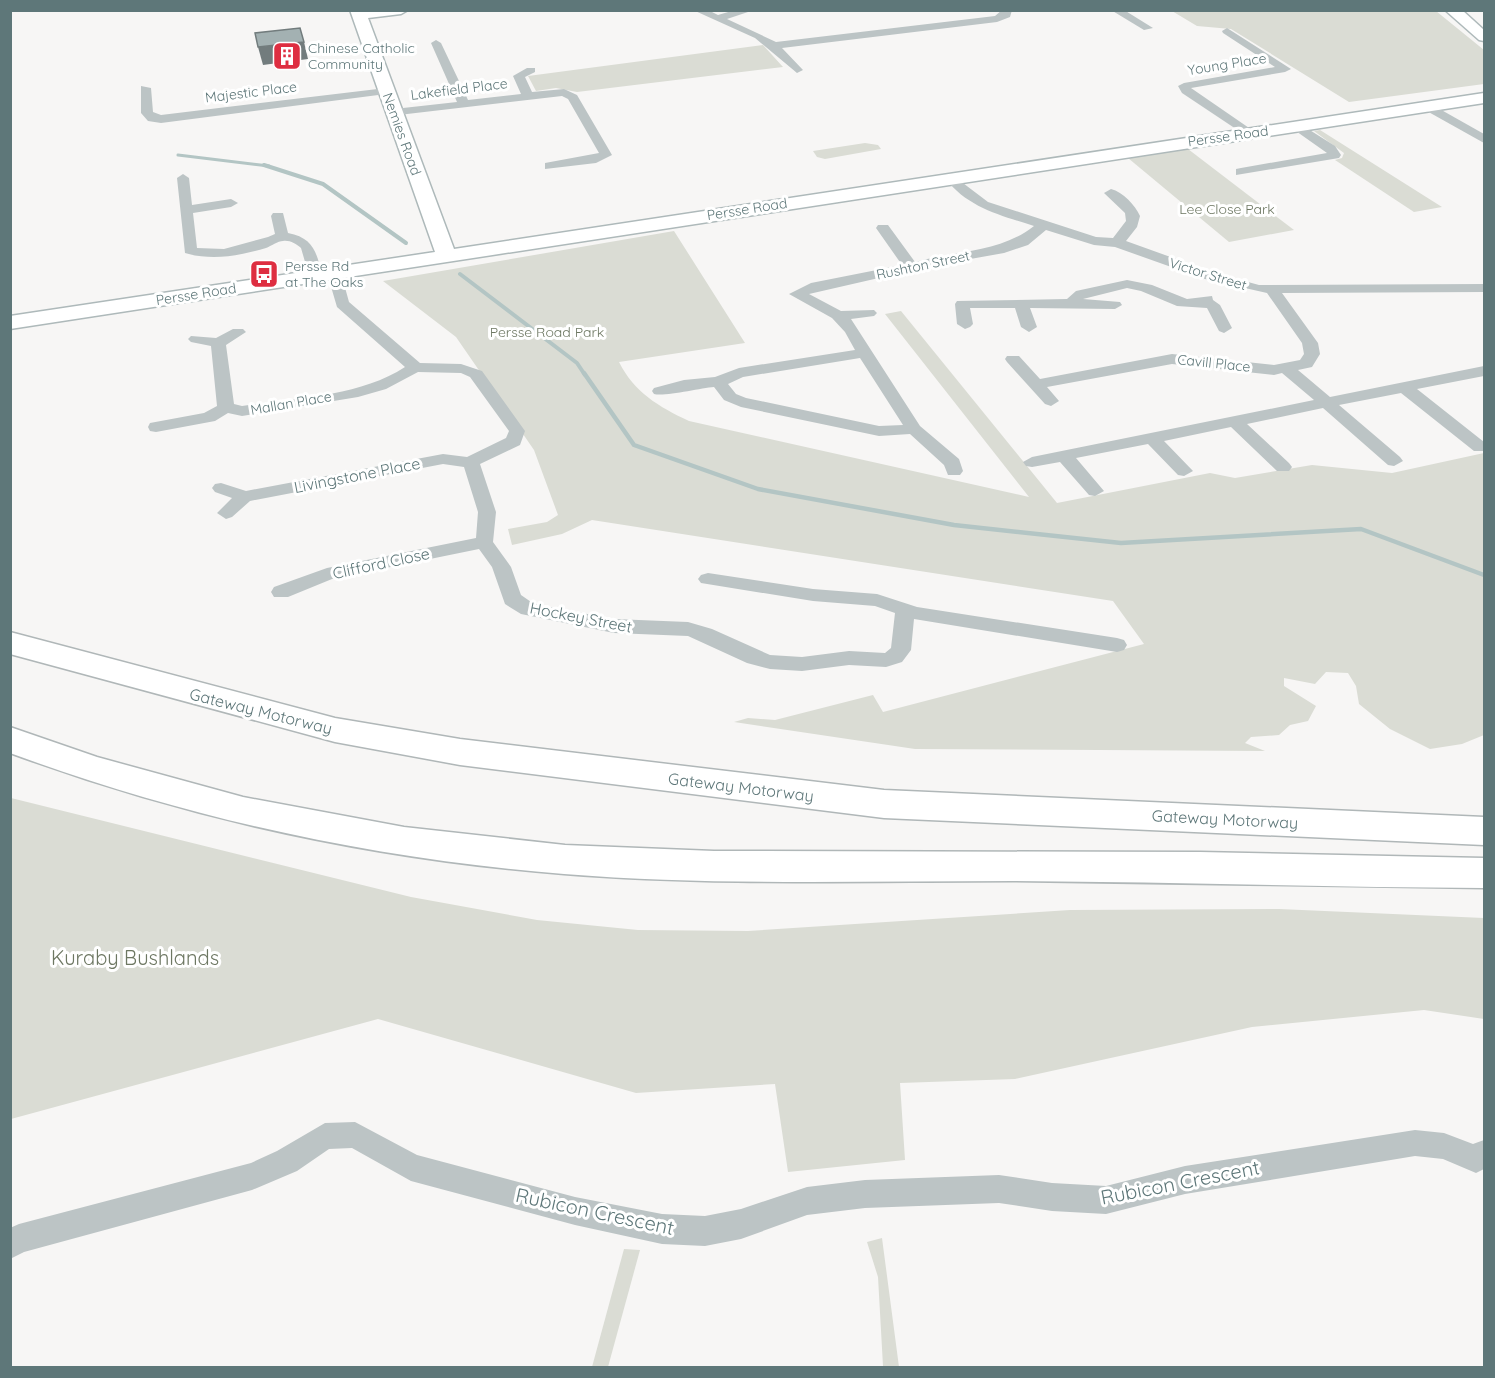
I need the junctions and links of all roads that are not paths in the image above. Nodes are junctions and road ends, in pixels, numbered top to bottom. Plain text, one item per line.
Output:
1 (401, 10) edge
2 (698, 10) edge
3 (749, 10) edge
4 (1007, 10) edge
5 (1116, 10) edge
6 (1452, 10) edge
7 (1469, 10) edge
8 (358, 13) edge
9 (717, 18) junction
10 (1485, 23) edge
11 (1148, 28) dead end
12 (1227, 31) dead end
13 (1485, 37) edge
14 (448, 41) dead end
15 (436, 43) junction
16 (424, 44) dead end
17 (774, 46) junction
18 (531, 70) dead end
19 (797, 70) dead end
20 (145, 88) dead end
21 (386, 91) junction
22 (528, 96) junction
23 (1485, 98) edge
24 (464, 104) junction
25 (1429, 107) junction
26 (394, 113) junction
27 (1297, 126) junction
28 (1248, 133) junction
29 (1485, 139) edge
30 (550, 166) dead end
31 (1241, 172) dead end
32 (183, 178) dead end
33 (951, 178) junction
34 (1111, 193) dead end
35 (231, 203) dead end
36 (186, 210) junction
37 (278, 216) dead end
38 (1044, 225) junction
39 (883, 228) dead end
40 (282, 236) junction
41 (1117, 243) junction
42 (447, 257) junction
43 (911, 267) junction
44 (324, 275) junction
45 (1485, 288) edge
46 (1272, 291) junction
47 (1072, 303) junction
48 (1021, 304) junction
49 (1115, 305) dead end
50 (869, 313) dead end
51 (840, 316) junction
52 (10, 323) edge
53 (965, 324) dead end
54 (1029, 327) dead end
55 (1224, 328) dead end
56 (238, 332) dead end
57 (196, 339) dead end
58 (218, 343) junction
59 (864, 353) junction
60 (1013, 358) dead end
61 (415, 367) junction
62 (1287, 369) junction
63 (1484, 372) edge
64 (718, 382) junction
65 (1037, 384) junction
66 (1404, 387) junction
67 (660, 391) dead end
68 (1051, 401) dead end
69 (1326, 403) junction
70 (226, 408) junction
71 (1234, 421) junction
72 (156, 427) dead end
73 (914, 429) junction
74 (1152, 438) junction
75 (1480, 447) dead end
76 (1064, 456) junction
77 (1394, 461) dead end
78 (1032, 462) dead end
79 (471, 463) junction
80 (1283, 467) dead end
81 (954, 471) dead end
82 (1184, 471) dead end
83 (221, 488) dead end
84 (1095, 491) dead end
85 (244, 496) junction
86 (226, 513) dead end
87 (484, 542) junction
88 (708, 579) dead end
89 (281, 592) dead end
90 (905, 610) junction
91 (11, 643) edge
92 (1117, 645) dead end
93 (10, 739) edge
94 (1485, 831) edge
95 (1485, 873) edge
96 (1482, 1162) edge
97 (10, 1244) edge

1 - 8 street
2 - 9 street
3 - 9 street
4 - 17 street
5 - 11 street
6 - 13 street
7 - 10 street
8 - 21 street, Nemies Road
9 - 17 street
12 - 28 street, Young Place
14 - 15 street
15 - 16 street
15 - 24 street
17 - 19 street
18 - 22 street, Lakefield Place
20 - 21 street, Majestic Place
21 - 26 street, Nemies Road
22 - 24 street, Lakefield Place
22 - 30 street, Lakefield Place
23 - 25 street, Persse Road
24 - 26 street, Lakefield Place
25 - 27 street, Persse Road
25 - 29 street
26 - 42 street, Nemies Road
27 - 28 street, Persse Road
27 - 31 street
28 - 33 street, Persse Road
32 - 36 street
33 - 38 street, Victor Street
33 - 42 street, Persse Road
34 - 41 street
35 - 36 street
36 - 40 street
37 - 40 street
38 - 41 street, Victor Street
38 - 43 street, Rushton Street
39 - 43 street
40 - 44 street
41 - 46 street, Victor Street
42 - 44 street, Persse Road
43 - 51 street, Rushton Street
44 - 52 street, Persse Road
44 - 61 street
45 - 46 street, Victor Street
46 - 62 street
47 - 48 street
47 - 49 street
47 - 55 street
48 - 53 street
48 - 54 street
50 - 51 street
51 - 59 street
56 - 58 street
57 - 58 street
58 - 70 street, Mallan Place
59 - 64 street
59 - 73 street
60 - 65 street
61 - 70 street, Mallan Place
61 - 79 street
62 - 65 street, Cavill Place
62 - 69 street
63 - 66 street
64 - 67 street
64 - 73 street
65 - 68 street
66 - 69 street
66 - 75 street
69 - 71 street
69 - 77 street
70 - 72 street
71 - 74 street
71 - 80 street
73 - 81 street
74 - 76 street
74 - 82 street
76 - 78 street
76 - 84 street
79 - 85 street, Livingstone Place
79 - 87 street
83 - 85 street, Livingstone Place
85 - 86 street
87 - 89 street, Clifford Close
87 - 90 street, Hockey Street
88 - 90 street
90 - 92 street
91 - 94 highway, Gateway Motorway
93 - 95 highway
96 - 97 street, Rubicon Crescent

